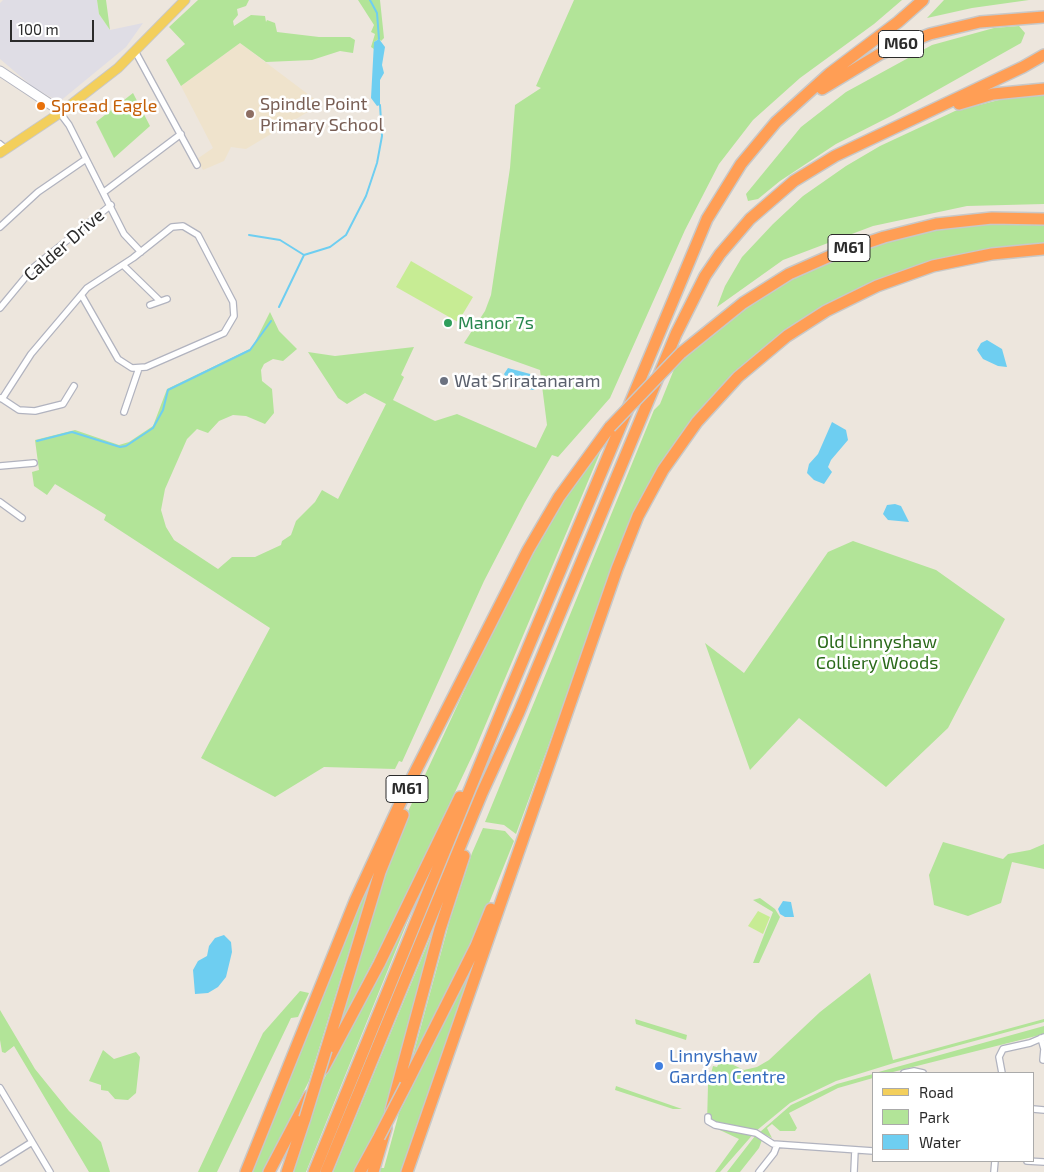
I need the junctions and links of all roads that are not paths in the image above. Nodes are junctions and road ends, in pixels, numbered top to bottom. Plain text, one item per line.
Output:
1 (185, 0) edge
2 (923, 0) edge
3 (1044, 17) edge
4 (135, 51) junction
5 (1044, 55) edge
6 (0, 72) edge
7 (1044, 89) edge
8 (61, 113) junction
9 (915, 118) junction
10 (776, 122) junction
11 (181, 134) junction
12 (2, 149) edge
13 (86, 159) junction
14 (197, 165) dead end
15 (104, 192) junction
16 (111, 205) junction
17 (1044, 219) edge
18 (0, 227) edge
19 (1044, 249) edge
20 (141, 252) junction
21 (123, 265) junction
22 (82, 296) junction
23 (150, 305) dead end
24 (0, 308) edge
25 (140, 368) junction
26 (74, 386) dead end
27 (1, 398) edge
28 (125, 412) dead end
29 (35, 464) dead end
30 (0, 466) edge
31 (0, 502) edge
32 (23, 517) dead end
33 (505, 703) junction
34 (519, 712) junction
35 (566, 716) junction
36 (434, 736) junction
37 (1042, 1038) edge
38 (1044, 1049) edge
39 (1043, 1060) edge
40 (1002, 1072) edge
41 (0, 1088) edge
42 (708, 1117) dead end
43 (32, 1142) junction
44 (777, 1145) junction
45 (855, 1150) junction
46 (872, 1151) edge
47 (0, 1162) edge
48 (50, 1172) edge
49 (246, 1172) edge
50 (269, 1172) edge
51 (287, 1172) edge
52 (314, 1172) edge
53 (326, 1172) edge
54 (360, 1172) edge
55 (373, 1172) edge
56 (407, 1172) edge
57 (758, 1172) edge
58 (854, 1172) edge

1 - 4 main road
2 - 10 highway, M60
3 - 10 highway, M60
4 - 8 main road
4 - 11 street
5 - 9 highway
6 - 8 street
7 - 9 highway
8 - 12 main road
8 - 13 street
9 - 34 highway
10 - 33 highway
11 - 14 street
11 - 15 street
13 - 15 street
13 - 18 street
15 - 16 street
16 - 20 street
16 - 24 street, Calder Drive
17 - 36 highway, M61, bridge
19 - 35 highway, M61
20 - 21 street
20 - 25 street
21 - 22 street
21 - 23 street
22 - 25 street
22 - 27 street
25 - 28 street
26 - 27 street
29 - 30 street
31 - 32 street
33 - 50 highway
33 - 52 highway
34 - 53 highway
34 - 55 highway
35 - 54 highway, M61, bridge
35 - 56 highway, M61
36 - 49 highway, M61
36 - 51 highway, M61, bridge
37 - 38 street
37 - 40 street
38 - 39 street
41 - 43 street
42 - 44 street
43 - 47 street
43 - 48 street
44 - 45 street
44 - 57 street
45 - 46 street
45 - 58 street

